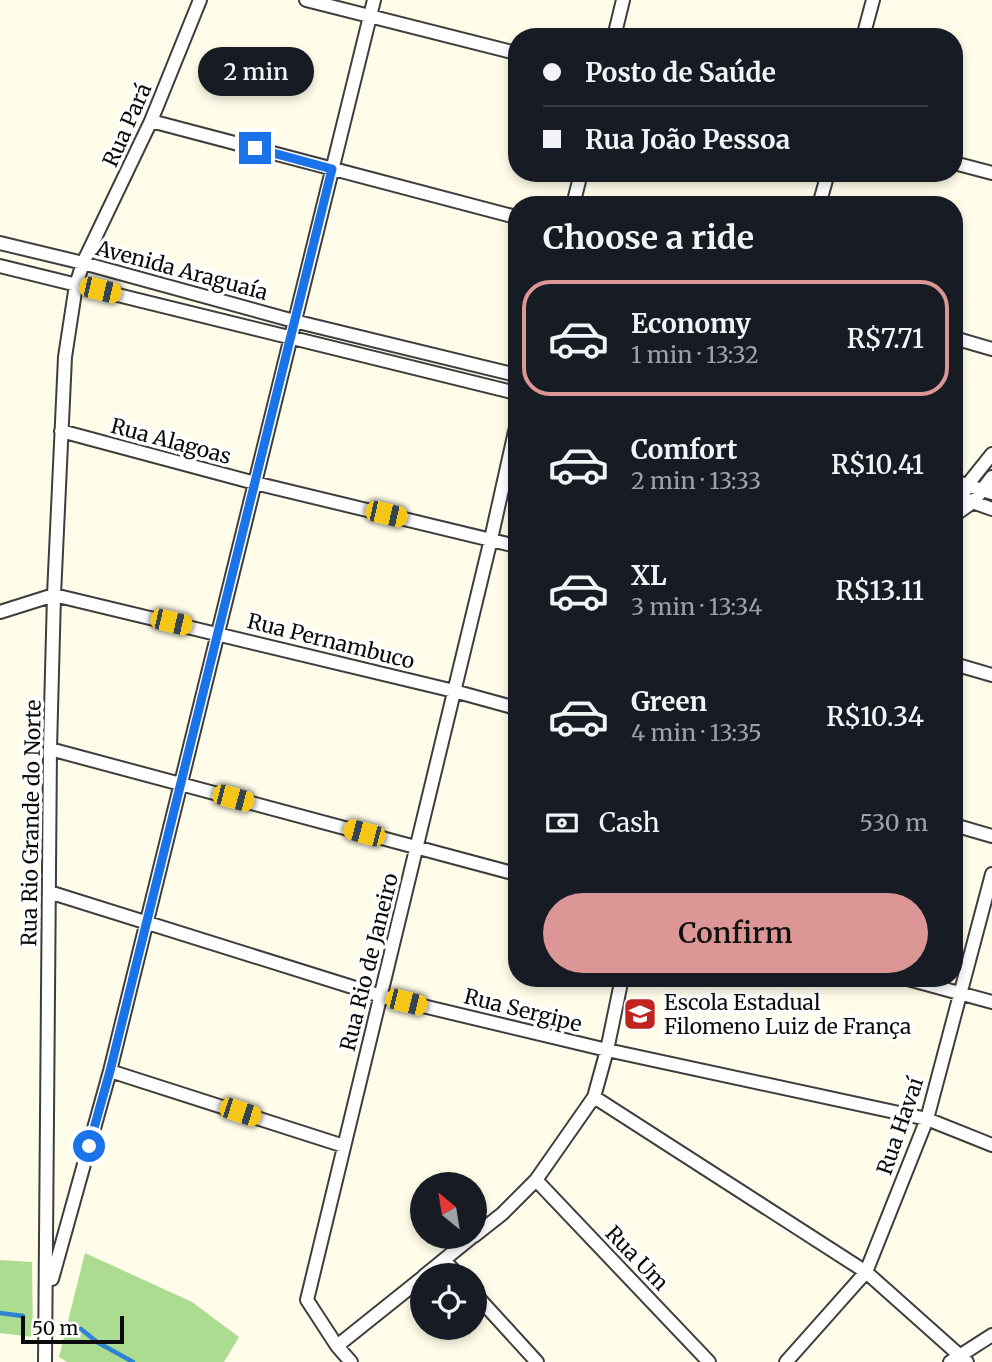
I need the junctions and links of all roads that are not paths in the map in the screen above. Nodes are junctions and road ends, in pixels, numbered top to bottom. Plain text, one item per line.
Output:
1 (200, 0) edge
2 (306, 0) edge
3 (374, 0) edge
4 (623, 0) edge
5 (873, 0) edge
6 (370, 16) junction
7 (616, 28) edge
8 (865, 28) edge
9 (508, 51) edge
10 (151, 121) junction
11 (963, 165) edge
12 (332, 169) junction
13 (992, 173) edge
14 (508, 215) edge
15 (0, 243) edge
16 (83, 262) junction
17 (0, 266) edge
18 (76, 285) junction
19 (250, 309) junction
20 (294, 321) junction
21 (245, 325) junction
22 (290, 336) junction
23 (963, 341) edge
24 (992, 349) edge
25 (508, 373) edge
26 (508, 391) edge
27 (61, 431) junction
28 (992, 454) edge
29 (508, 463) edge
30 (992, 477) edge
31 (255, 483) junction
32 (963, 483) edge
33 (968, 484) junction
34 (988, 491) edge
35 (963, 498) edge
36 (992, 509) edge
37 (491, 539) junction
38 (508, 544) edge
39 (54, 595) junction
40 (0, 612) edge
41 (218, 633) junction
42 (963, 667) edge
43 (992, 675) edge
44 (454, 691) junction
45 (508, 706) edge
46 (50, 749) junction
47 (181, 784) junction
48 (963, 827) edge
49 (992, 835) edge
50 (416, 847) junction
51 (508, 872) edge
52 (992, 874) edge
53 (49, 892) junction
54 (147, 921) junction
55 (963, 985) edge
56 (620, 987) edge
57 (938, 987) edge
58 (963, 987) edge
59 (961, 993) junction
60 (381, 996) junction
61 (992, 1002) edge
62 (607, 1050) junction
63 (110, 1071) junction
64 (594, 1097) junction
65 (927, 1119) junction
66 (992, 1145) edge
67 (344, 1146) junction
68 (536, 1180) junction
69 (487, 1226) edge
70 (457, 1250) edge
71 (444, 1260) junction
72 (440, 1263) edge
73 (447, 1263) edge
74 (866, 1272) junction
75 (410, 1287) edge
76 (47, 1296) junction
77 (487, 1307) edge
78 (992, 1335) edge
79 (337, 1346) junction
80 (959, 1360) edge
81 (45, 1362) edge
82 (351, 1362) edge
83 (537, 1362) edge
84 (709, 1362) edge
85 (786, 1362) edge

1 - 10 street, Rua Pará
2 - 6 street
3 - 6 street
4 - 7 street
5 - 8 street
6 - 9 street
6 - 12 street
10 - 12 street
10 - 16 street, Rua Pará
11 - 13 street
12 - 14 street
12 - 20 street
15 - 16 street, Avenida Araguaía
16 - 18 street, Rua Pará
16 - 19 street, Avenida Araguaía
17 - 18 street, Avenida Araguaía
18 - 21 street, Avenida Araguaía
18 - 27 street, Rua Rio Grande do Norte
19 - 20 street, Avenida Araguaía
19 - 21 street
20 - 22 street
20 - 25 street, Avenida Araguaía
21 - 22 street, Avenida Araguaía
22 - 26 street, Avenida Araguaía
22 - 31 street
23 - 24 street
27 - 31 street, Rua Alagoas
27 - 39 street, Rua Rio Grande do Norte
28 - 33 street
29 - 37 street, Rua Rio de Janeiro
30 - 34 street
31 - 37 street, Rua Alagoas
31 - 41 street
32 - 33 street
33 - 34 street
33 - 35 street
34 - 35 street
35 - 36 street
37 - 38 street, Rua Alagoas
37 - 44 street, Rua Rio de Janeiro
39 - 40 street
39 - 41 street, Rua Pernambuco
39 - 46 street, Rua Rio Grande do Norte
41 - 44 street, Rua Pernambuco
41 - 47 street
42 - 43 street
44 - 45 street, Rua Pernambuco
44 - 50 street, Rua Rio de Janeiro
46 - 47 street
46 - 53 street, Rua Rio Grande do Norte
47 - 50 street
47 - 54 street
48 - 49 street
50 - 51 street
50 - 60 street, Rua Rio de Janeiro
52 - 55 street, Rua Havaí
53 - 54 street, Rua Sergipe
53 - 76 street, Rua Rio Grande do Norte
54 - 60 street, Rua Sergipe
54 - 63 street
56 - 62 street
57 - 59 street
58 - 59 street, Rua Havaí
59 - 61 street
59 - 65 street, Rua Havaí
60 - 62 street, Rua Sergipe
60 - 67 street, Rua Rio de Janeiro
62 - 64 street
62 - 65 street, Rua Sergipe
63 - 67 street
63 - 76 street
64 - 68 street
64 - 74 street
65 - 66 street, Rua Sergipe
65 - 74 street, Rua Havaí
67 - 79 street, Rua Rio de Janeiro
68 - 69 street
68 - 84 street, Rua Um
70 - 71 street
71 - 72 street
71 - 73 street
74 - 80 street
74 - 85 street, Rua Havaí
75 - 79 street
76 - 81 street, Rua Rio Grande do Norte
77 - 83 street
78 - 80 street
79 - 82 street

